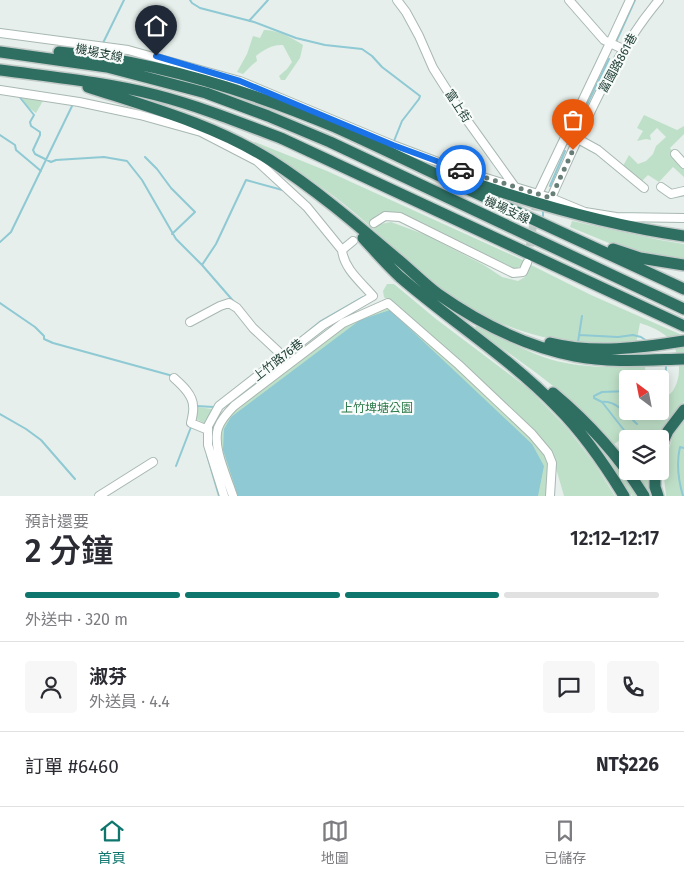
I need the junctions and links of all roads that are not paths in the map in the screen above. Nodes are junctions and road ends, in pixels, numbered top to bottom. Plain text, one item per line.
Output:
1 (397, 0) edge
2 (569, 0) edge
3 (630, 0) edge
4 (659, 0) edge
5 (0, 33) edge
6 (610, 43) junction
7 (623, 49) junction
8 (0, 51) edge
9 (0, 70) edge
10 (55, 77) junction
11 (0, 90) edge
12 (578, 139) junction
13 (561, 144) junction
14 (573, 150) junction
15 (675, 154) dead end
16 (396, 156) junction
17 (684, 164) edge
18 (515, 187) junction
19 (661, 187) dead end
20 (644, 188) dead end
21 (684, 191) edge
22 (538, 194) junction
23 (551, 198) junction
24 (329, 203) junction
25 (684, 218) edge
26 (374, 223) dead end
27 (546, 226) junction
28 (684, 236) edge
29 (354, 241) dead end
30 (342, 250) junction
31 (527, 262) dead end
32 (684, 266) edge
33 (684, 289) edge
34 (684, 309) edge
35 (190, 322) dead end
36 (684, 326) edge
37 (505, 332) junction
38 (684, 341) edge
39 (283, 356) junction
40 (684, 358) edge
41 (507, 361) junction
42 (174, 378) dead end
43 (684, 410) edge
44 (208, 430) junction
45 (669, 431) edge
46 (154, 462) dead end
47 (656, 480) edge
48 (99, 496) edge
49 (224, 496) edge
50 (233, 496) edge
51 (550, 496) edge
52 (624, 496) edge
53 (644, 496) edge
54 (658, 496) edge

1 - 18 street, 富上街
2 - 6 street
3 - 6 street
4 - 7 street, 富國路861巷
5 - 18 street
6 - 7 street
6 - 13 street
7 - 12 street, 富國路861巷
8 - 16 highway
8 - 34 highway, 機場支線
9 - 10 highway
10 - 24 highway
10 - 36 highway
11 - 30 street, 上竹路76巷
12 - 14 street, 富國路861巷
12 - 20 street
13 - 14 street
13 - 22 street
14 - 23 street, 富國路861巷
15 - 17 street
16 - 27 highway
16 - 28 highway
18 - 22 street
19 - 21 street
22 - 23 street
23 - 25 street
24 - 37 highway
24 - 41 highway
26 - 31 street
27 - 32 highway
27 - 33 highway
29 - 30 street
30 - 39 street, 上竹路76巷
35 - 39 street
37 - 38 highway
37 - 40 highway
39 - 44 street, 上竹路76巷
41 - 52 highway
41 - 53 highway
42 - 44 street
43 - 45 highway
44 - 49 street
46 - 48 street
47 - 54 highway
50 - 51 street

